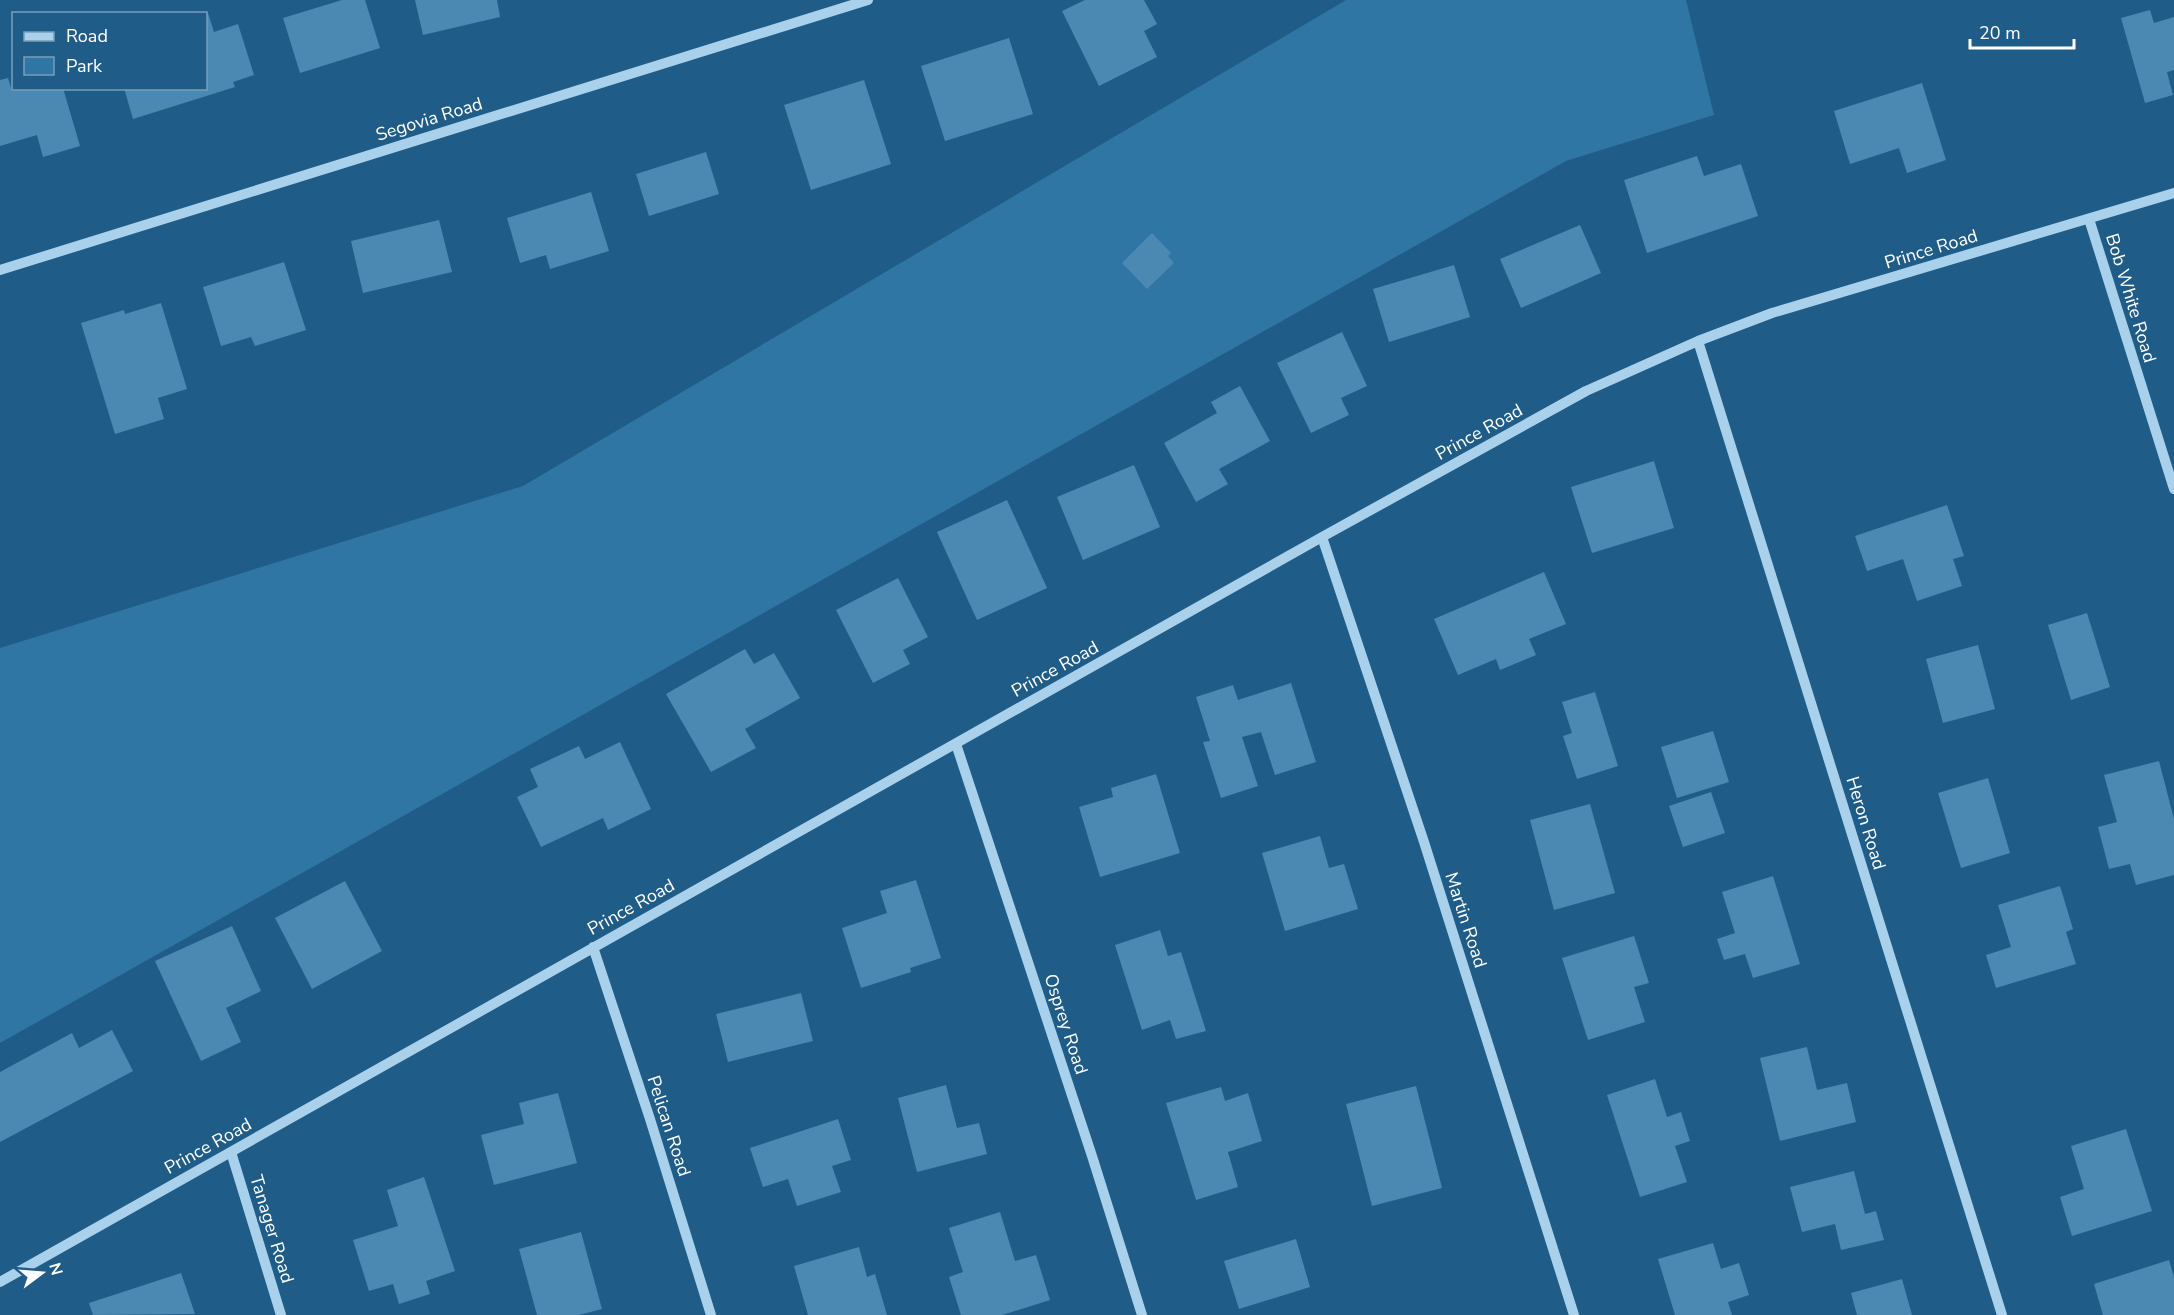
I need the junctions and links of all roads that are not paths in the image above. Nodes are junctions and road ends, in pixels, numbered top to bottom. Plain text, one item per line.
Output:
1 (868, 0) edge
2 (2174, 193) edge
3 (2089, 219) junction
4 (0, 270) edge
5 (1698, 341) junction
6 (2174, 489) edge
7 (1322, 537) junction
8 (956, 744) junction
9 (593, 947) junction
10 (231, 1152) junction
11 (0, 1282) edge
12 (281, 1315) edge
13 (711, 1315) edge
14 (1142, 1315) edge
15 (1574, 1315) edge
16 (2002, 1315) edge

1 - 4 street, Segovia Road
2 - 3 street, Prince Road
3 - 5 street, Prince Road
3 - 6 street, Bob White Road
5 - 7 street, Prince Road
5 - 16 street, Heron Road
7 - 8 street, Prince Road
7 - 15 street, Martin Road
8 - 9 street, Prince Road
8 - 14 street, Osprey Road
9 - 10 street, Prince Road
9 - 13 street, Pelican Road
10 - 11 street, Prince Road
10 - 12 street, Tanager Road

